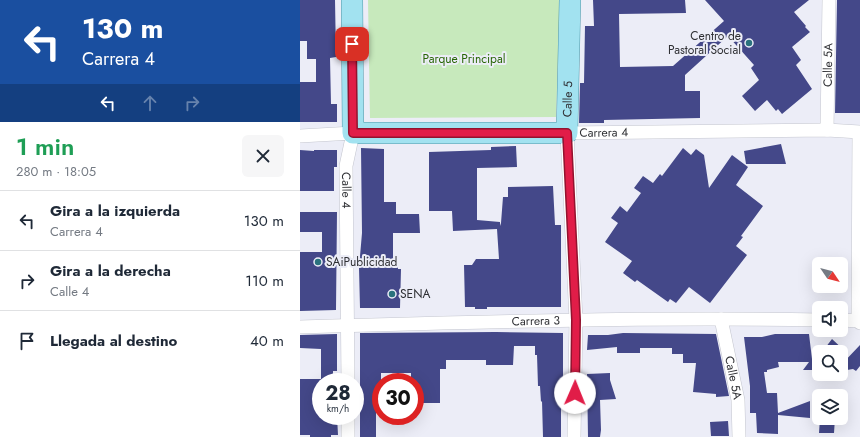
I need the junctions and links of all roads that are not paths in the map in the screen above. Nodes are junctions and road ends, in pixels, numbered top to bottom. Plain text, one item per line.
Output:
1 (352, 0) edge
2 (570, 0) edge
3 (829, 0) edge
4 (827, 130) junction
5 (860, 132) edge
6 (353, 133) junction
7 (567, 133) junction
8 (300, 136) edge
9 (721, 318) junction
10 (576, 320) junction
11 (812, 320) edge
12 (848, 320) edge
13 (859, 321) edge
14 (347, 326) junction
15 (300, 327) edge
16 (348, 373) edge
17 (348, 425) edge
18 (348, 437) edge
19 (574, 437) edge
20 (739, 437) edge

1 - 6 main road, Calle 4
2 - 7 main road, Calle 5
3 - 4 street, Calle 5A
4 - 5 street, Carrera 4
4 - 7 street, Carrera 4
5 - 13 street
6 - 7 main road, Carrera 4
6 - 8 street, Carrera 4
6 - 14 street, Calle 4
7 - 10 street, Calle 5
9 - 10 street, Carrera 3
9 - 11 street, Carrera 3
9 - 20 street, Calle 5A
10 - 14 street, Carrera 3
10 - 19 street, Calle 5
12 - 13 street
14 - 15 street, Carrera 3
14 - 16 street, Calle 4
17 - 18 street

